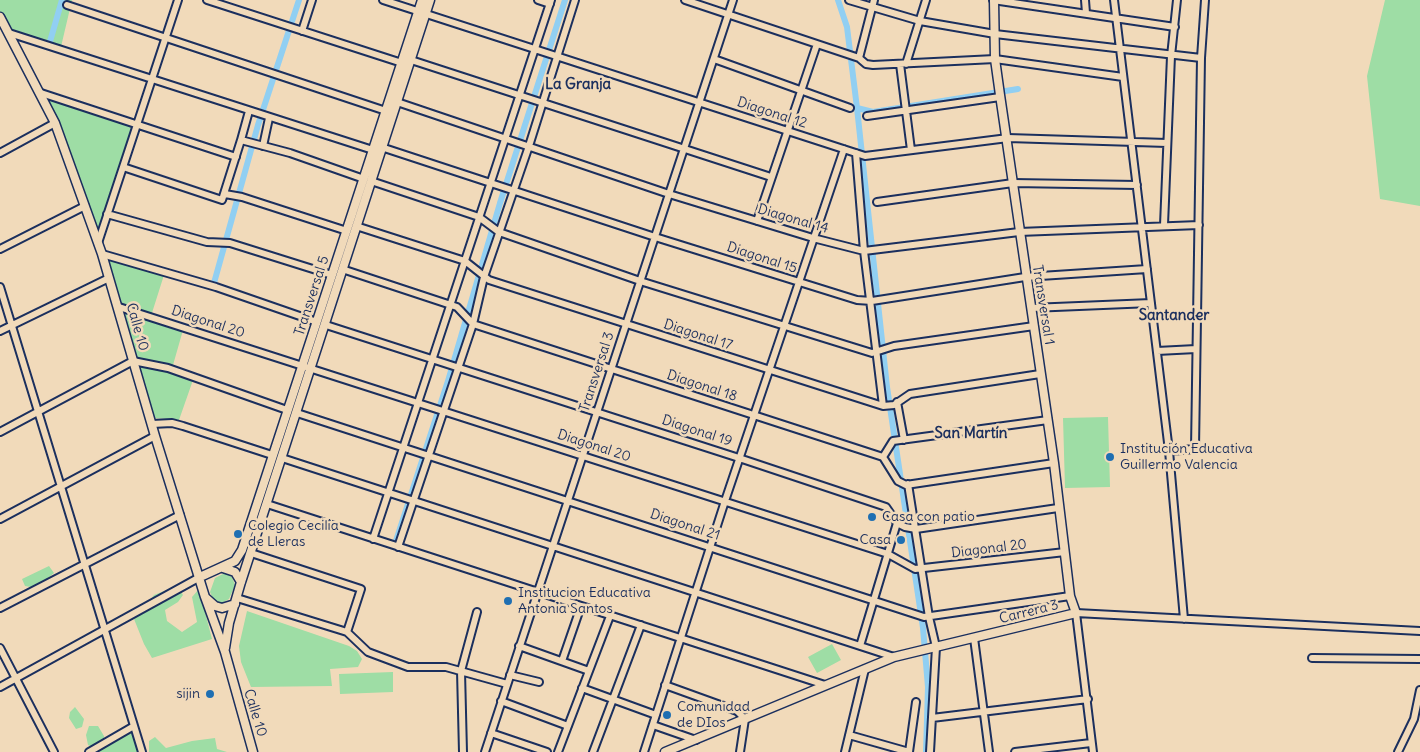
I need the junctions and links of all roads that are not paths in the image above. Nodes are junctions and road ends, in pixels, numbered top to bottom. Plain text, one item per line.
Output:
1 (178, 0) edge
2 (207, 0) edge
3 (312, 0) edge
4 (383, 0) edge
5 (422, 0) edge
6 (430, 0) edge
7 (538, 0) edge
8 (575, 0) edge
9 (685, 0) edge
10 (733, 0) edge
11 (851, 0) edge
12 (926, 0) edge
13 (994, 0) edge
14 (1084, 0) edge
15 (1114, 0) edge
16 (1176, 0) edge
17 (1205, 0) edge
18 (550, 2) edge
19 (873, 3) edge
20 (67, 5) dead end
21 (422, 13) junction
22 (1086, 14) junction
23 (728, 15) junction
24 (0, 17) edge
25 (1116, 18) junction
26 (920, 21) junction
27 (1175, 27) junction
28 (300, 30) junction
29 (8, 33) junction
30 (995, 34) junction
31 (166, 37) junction
32 (817, 44) junction
33 (1120, 49) junction
34 (536, 50) junction
35 (555, 56) junction
36 (1171, 56) junction
37 (856, 57) junction
38 (1201, 58) junction
39 (714, 59) junction
40 (995, 59) junction
41 (411, 60) junction
42 (402, 63) junction
43 (903, 64) junction
44 (1123, 77) junction
45 (152, 80) junction
46 (801, 88) junction
47 (41, 93) junction
48 (520, 94) junction
49 (1000, 96) junction
50 (542, 101) junction
51 (397, 102) junction
52 (699, 103) junction
53 (850, 108) dead end
54 (386, 111) junction
55 (904, 111) junction
56 (250, 112) junction
57 (867, 116) dead end
58 (267, 117) junction
59 (56, 123) junction
60 (137, 124) junction
61 (787, 131) junction
62 (505, 138) junction
63 (1008, 138) junction
64 (241, 140) junction
65 (1132, 143) junction
66 (1167, 143) junction
67 (527, 145) junction
68 (263, 146) junction
69 (684, 148) junction
70 (378, 149) junction
71 (844, 149) junction
72 (911, 150) junction
73 (0, 153) edge
74 (860, 154) junction
75 (236, 157) junction
76 (123, 167) junction
77 (771, 177) junction
78 (367, 180) junction
79 (494, 183) junction
80 (1013, 183) junction
81 (1137, 185) junction
82 (510, 189) junction
83 (669, 194) junction
84 (224, 197) junction
85 (877, 202) dead end
86 (85, 206) junction
87 (107, 214) junction
88 (479, 217) junction
89 (757, 221) junction
90 (1199, 225) junction
91 (356, 226) junction
92 (1164, 226) junction
93 (1142, 227) junction
94 (347, 231) junction
95 (498, 231) junction
96 (1019, 232) junction
97 (655, 237) junction
98 (813, 238) junction
99 (97, 245) junction
100 (0, 249) edge
101 (868, 251) junction
102 (102, 254) junction
103 (465, 261) junction
104 (342, 269) junction
105 (1147, 269) junction
106 (332, 275) junction
107 (480, 275) junction
108 (1025, 277) junction
109 (109, 278) junction
110 (640, 281) junction
111 (798, 282) junction
112 (0, 287) edge
113 (874, 301) junction
114 (1151, 303) junction
115 (454, 306) junction
116 (119, 307) junction
117 (1031, 308) junction
118 (316, 322) junction
119 (471, 322) junction
120 (12, 325) junction
121 (326, 325) junction
122 (626, 325) junction
123 (783, 326) junction
124 (1034, 326) junction
125 (0, 331) edge
126 (1196, 349) junction
127 (1157, 350) junction
128 (880, 351) junction
129 (433, 359) junction
130 (133, 361) junction
131 (302, 366) junction
132 (456, 367) junction
133 (312, 369) junction
134 (611, 370) junction
135 (769, 371) junction
136 (1040, 374) junction
137 (418, 403) junction
138 (896, 404) junction
139 (885, 406) junction
140 (287, 410) junction
141 (441, 411) junction
142 (597, 412) junction
143 (38, 413) junction
144 (297, 413) junction
145 (754, 416) junction
146 (1048, 420) junction
147 (152, 424) junction
148 (0, 432) edge
149 (155, 436) junction
150 (903, 440) junction
151 (404, 447) junction
152 (1169, 451) junction
153 (272, 455) junction
154 (426, 455) junction
155 (582, 456) junction
156 (883, 457) junction
157 (282, 458) junction
158 (739, 458) junction
159 (1054, 463) junction
160 (907, 485) junction
161 (61, 487) junction
162 (388, 493) junction
163 (408, 499) junction
164 (568, 500) junction
165 (725, 502) junction
166 (267, 504) junction
167 (1058, 508) junction
168 (180, 515) junction
169 (0, 519) edge
170 (897, 523) junction
171 (911, 529) junction
172 (373, 539) junction
173 (553, 546) junction
174 (710, 546) junction
175 (398, 547) junction
176 (1065, 552) junction
177 (252, 553) junction
178 (888, 554) junction
179 (86, 564) junction
180 (223, 568) junction
181 (918, 569) junction
182 (200, 577) junction
183 (241, 582) junction
184 (537, 592) junction
185 (696, 592) junction
186 (1070, 596) junction
187 (205, 597) junction
188 (874, 600) junction
189 (236, 601) junction
190 (581, 606) junction
191 (0, 608) edge
192 (477, 612) dead end
193 (1076, 613) junction
194 (610, 616) junction
195 (926, 617) junction
196 (1184, 618) junction
197 (641, 625) junction
198 (103, 630) junction
199 (347, 632) junction
200 (1420, 632) edge
201 (681, 638) junction
202 (974, 638) junction
203 (520, 646) junction
204 (860, 646) junction
205 (0, 648) edge
206 (934, 648) junction
207 (225, 652) junction
208 (894, 657) junction
209 (1312, 658) dead end
210 (1420, 658) edge
211 (562, 661) junction
212 (461, 670) junction
213 (865, 670) junction
214 (589, 671) junction
215 (510, 675) junction
216 (15, 678) junction
217 (538, 682) dead end
218 (507, 684) junction
219 (665, 684) junction
220 (825, 685) junction
221 (0, 687) edge
222 (582, 688) junction
223 (1420, 690) edge
224 (613, 699) junction
225 (1088, 699) junction
226 (501, 701) junction
227 (916, 702) dead end
228 (984, 711) junction
229 (656, 715) junction
230 (932, 718) junction
231 (745, 719) junction
232 (652, 725) junction
233 (134, 726) junction
234 (568, 726) junction
235 (491, 733) junction
236 (849, 735) junction
237 (697, 740) junction
238 (1092, 743) junction
239 (54, 752) edge
240 (89, 752) edge
241 (142, 752) edge
242 (254, 752) edge
243 (463, 752) edge
244 (485, 752) edge
245 (547, 752) edge
246 (558, 752) edge
247 (593, 752) edge
248 (644, 752) edge
249 (665, 752) edge
250 (742, 752) edge
251 (845, 752) edge
252 (930, 752) edge
253 (989, 752) edge
254 (1014, 752) edge
255 (1093, 752) edge
256 (1398, 752) edge

1 - 31 street
2 - 28 street
3 - 28 street
4 - 21 street, Diagonal 12
5 - 21 street, Transversal 5
6 - 21 street, Transversal 5
7 - 18 street
8 - 35 street
9 - 23 street
10 - 23 street, Transversal 3
11 - 19 street
12 - 26 street
13 - 22 street
13 - 30 street, Transversal 1
14 - 22 street
15 - 25 street
16 - 27 street
17 - 38 street
18 - 34 street
19 - 26 street
19 - 37 street
20 - 31 street
21 - 34 street, Diagonal 12
21 - 41 street, Transversal 5
21 - 42 street, Transversal 5
22 - 25 street
23 - 32 street
23 - 39 street, Transversal 3
24 - 29 street, Calle 10
25 - 27 street
25 - 33 street
26 - 30 street
26 - 43 street
27 - 36 street
28 - 42 street
29 - 45 street, Diagonal 15
29 - 47 street, Calle 10
30 - 33 street
30 - 40 street, Transversal 1
31 - 45 street
31 - 54 street
32 - 37 street
32 - 46 street
33 - 36 street
33 - 44 street
34 - 35 street, Diagonal 12
34 - 48 street
35 - 50 street
35 - 52 street, Diagonal 12
36 - 38 street
36 - 66 street
37 - 43 street
38 - 90 street
39 - 46 street
39 - 52 street, Transversal 3
40 - 43 street
40 - 44 street
40 - 49 street, Transversal 1
41 - 48 street
41 - 51 street, Transversal 5
42 - 54 street, Transversal 5
43 - 55 street
44 - 65 street
45 - 56 street, Diagonal 15
45 - 60 street
46 - 53 street
46 - 61 street
47 - 59 street, Calle 10
47 - 60 street
48 - 50 street
48 - 62 street
49 - 55 street
49 - 63 street, Transversal 1
50 - 67 street
50 - 69 street
51 - 62 street, Diagonal 14
51 - 70 street, Transversal 5
52 - 61 street, Diagonal 12
52 - 69 street, Transversal 3
54 - 70 street, Transversal 5
55 - 57 street
55 - 72 street
56 - 58 street, Diagonal 15
56 - 64 street
58 - 68 street
58 - 70 street, Diagonal 15
59 - 73 street
59 - 86 street, Calle 10
60 - 75 street
60 - 76 street
61 - 71 street, Diagonal 12
61 - 77 street
62 - 67 street, Diagonal 14
62 - 79 street
63 - 65 street, Diagonal 12
63 - 72 street, Diagonal 12
63 - 80 street, Transversal 1
64 - 68 street
64 - 75 street
65 - 66 street, Diagonal 12
65 - 81 street
66 - 92 street
67 - 82 street
67 - 83 street, Diagonal 14
68 - 78 street
69 - 77 street
69 - 83 street, Transversal 3
70 - 78 street, Transversal 5
70 - 79 street, Diagonal 15
71 - 74 street, Diagonal 12
71 - 98 street
72 - 74 street, Diagonal 12
74 - 101 street
75 - 84 street
76 - 84 street
76 - 87 street
77 - 89 street
78 - 88 street
78 - 91 street, Transversal 5
78 - 94 street, Transversal 5
79 - 82 street, Diagonal 15
79 - 88 street
80 - 81 street
80 - 85 street
80 - 96 street, Transversal 1
81 - 93 street
82 - 95 street
82 - 97 street, Diagonal 15
83 - 89 street, Diagonal 14
83 - 97 street, Transversal 3
84 - 94 street
86 - 99 street, Calle 10
86 - 100 street
87 - 99 street
87 - 106 street
88 - 95 street
88 - 103 street
89 - 98 street, Diagonal 14
90 - 92 street, Diagonal 14
90 - 126 street
91 - 103 street, Diagonal 17
91 - 104 street, Transversal 5
92 - 93 street, Diagonal 14
93 - 96 street, Diagonal 14
93 - 105 street
94 - 106 street, Transversal 5
95 - 107 street
95 - 110 street
96 - 101 street, Diagonal 14
96 - 108 street, Transversal 1
97 - 110 street, Transversal 3
97 - 111 street, Diagonal 15
98 - 101 street, Diagonal 14
98 - 111 street
99 - 102 street, Calle 10
101 - 113 street
102 - 109 street, Calle 10
102 - 118 street
103 - 107 street, Diagonal 17
103 - 115 street
104 - 115 street
104 - 121 street, Transversal 5
105 - 108 street, Diagonal 15
105 - 114 street
106 - 118 street, Transversal 5
107 - 119 street
107 - 122 street, Diagonal 17
108 - 113 street, Diagonal 15
108 - 117 street, Transversal 1
109 - 116 street, Calle 10
109 - 120 street
110 - 122 street, Transversal 3
110 - 123 street
111 - 113 street, Diagonal 15
111 - 123 street
112 - 120 street
113 - 128 street
114 - 117 street
114 - 127 street
115 - 119 street
115 - 129 street
116 - 130 street, Calle 10
116 - 131 street, Diagonal 20
117 - 124 street, Transversal 1
118 - 131 street, Transversal 5
119 - 132 street
119 - 134 street, Diagonal 18
120 - 125 street
120 - 143 street
121 - 129 street, Diagonal 19
121 - 133 street, Transversal 5
122 - 134 street, Transversal 3
122 - 135 street, Diagonal 17
123 - 128 street
123 - 135 street
124 - 128 street
124 - 136 street, Transversal 1
126 - 127 street
126 - 152 street
127 - 152 street
128 - 139 street
129 - 132 street, Diagonal 19
129 - 137 street
130 - 140 street
130 - 143 street
130 - 147 street, Calle 10
131 - 133 street, Diagonal 20
131 - 140 street, Transversal 5
132 - 141 street
132 - 142 street, Diagonal 19
133 - 137 street, Diagonal 20
133 - 144 street, Transversal 5
134 - 142 street, Transversal 3
134 - 145 street, Diagonal 18
135 - 139 street, Diagonal 17
135 - 145 street
136 - 138 street, Diagonal 17
136 - 146 street, Transversal 1
137 - 141 street, Diagonal 20
137 - 151 street
138 - 139 street, Diagonal 17
138 - 150 street
140 - 153 street, Transversal 5
141 - 154 street
141 - 155 street, Diagonal 20
142 - 155 street, Transversal 3
142 - 158 street, Diagonal 19
143 - 148 street
143 - 161 street
144 - 151 street, Diagonal 21
144 - 157 street, Transversal 5
145 - 156 street, Diagonal 18
145 - 158 street
146 - 150 street
146 - 159 street, Transversal 1
147 - 149 street, Calle 10
147 - 153 street
149 - 161 street
149 - 168 street, Calle 10
150 - 156 street
151 - 154 street, Diagonal 21
151 - 162 street
152 - 196 street
153 - 180 street, Transversal 5
154 - 163 street
154 - 164 street, Diagonal 21
155 - 164 street, Transversal 3
155 - 165 street, Diagonal 20
156 - 160 street
157 - 162 street
157 - 166 street, Transversal 5
158 - 165 street
158 - 170 street, Diagonal 19
159 - 160 street
159 - 167 street, Transversal 1
160 - 171 street
161 - 169 street
161 - 179 street
162 - 163 street
162 - 172 street
163 - 173 street
163 - 175 street
164 - 173 street, Transversal 3
164 - 174 street, Diagonal 21
165 - 174 street
165 - 178 street, Diagonal 20
166 - 172 street
166 - 177 street, Transversal 5
167 - 171 street
167 - 176 street, Transversal 1
168 - 179 street
168 - 182 street, Calle 10
170 - 171 street, Diagonal 19
170 - 178 street
171 - 181 street
172 - 175 street
173 - 184 street, Transversal 3
173 - 185 street
174 - 185 street
174 - 188 street, Diagonal 21
175 - 184 street
176 - 181 street, Diagonal 20
176 - 186 street, Transversal 1
177 - 183 street, Transversal 5
177 - 199 street
178 - 181 street, Diagonal 20
178 - 188 street
179 - 191 street
179 - 198 street
180 - 182 street, Transversal 5
180 - 183 street
181 - 195 street
182 - 187 street, Calle 10
182 - 198 street
183 - 189 street, Calle 10
184 - 190 street
184 - 203 street, Transversal 3
185 - 201 street
185 - 204 street
186 - 193 street, Transversal 1
186 - 195 street
187 - 189 street
187 - 207 street, Calle 10
188 - 195 street, Diagonal 21
188 - 204 street
189 - 199 street
189 - 207 street, Calle 10
190 - 194 street
190 - 211 street
192 - 212 street
193 - 196 street, Carrera 3
193 - 202 street, Carrera 3
193 - 225 street
194 - 197 street
194 - 214 street
195 - 206 street
196 - 200 street, Carrera 3
197 - 201 street
197 - 224 street
198 - 216 street
198 - 233 street
199 - 212 street
201 - 219 street
201 - 220 street
202 - 206 street, Carrera 3
202 - 228 street
203 - 211 street
203 - 215 street, Transversal 3
204 - 208 street
205 - 216 street
206 - 208 street, Carrera 3
206 - 230 street
207 - 242 street, Calle 10
208 - 213 street, Carrera 3
209 - 210 street
211 - 214 street
212 - 218 street
212 - 243 street
213 - 220 street, Carrera 3
213 - 236 street
214 - 222 street
215 - 217 street
215 - 218 street, Transversal 3
216 - 221 street
216 - 239 street
218 - 226 street, Transversal 3
219 - 229 street
219 - 231 street
220 - 231 street, Carrera 3
222 - 224 street
222 - 234 street
223 - 256 street
224 - 229 street
224 - 247 street
225 - 228 street
225 - 238 street
226 - 234 street
226 - 235 street, Transversal 3
227 - 236 street
228 - 230 street
228 - 253 street
229 - 232 street
230 - 252 street
231 - 237 street, Carrera 3
231 - 250 street
232 - 237 street
232 - 248 street
233 - 240 street
233 - 241 street
234 - 246 street
235 - 244 street, Transversal 3
235 - 245 street
236 - 251 street
237 - 249 street, Carrera 3
238 - 254 street
238 - 255 street

